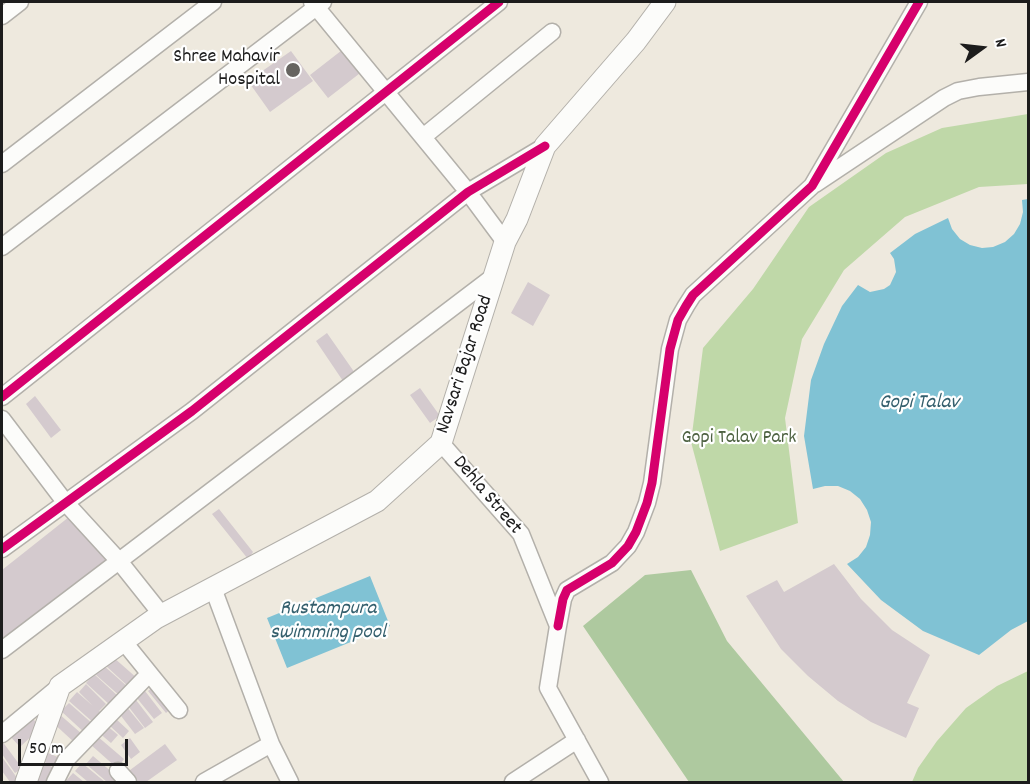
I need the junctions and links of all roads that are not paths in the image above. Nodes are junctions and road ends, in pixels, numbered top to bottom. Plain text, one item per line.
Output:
1 (20, 2) edge
2 (213, 2) edge
3 (499, 2) edge
4 (665, 2) edge
5 (919, 2) edge
6 (317, 3) edge
7 (2, 16) edge
8 (552, 32) dead end
9 (1029, 82) edge
10 (387, 92) junction
11 (423, 137) junction
12 (545, 146) junction
13 (2, 164) edge
14 (812, 186) junction
15 (468, 192) junction
16 (505, 242) junction
17 (2, 248) edge
18 (494, 276) junction
19 (2, 397) edge
20 (2, 419) edge
21 (441, 443) junction
22 (65, 502) junction
23 (2, 549) edge
24 (119, 561) junction
25 (213, 588) junction
26 (162, 615) junction
27 (558, 626) junction
28 (124, 642) junction
29 (2, 650) edge
30 (150, 675) junction
31 (60, 686) junction
32 (179, 710) dead end
33 (2, 734) edge
34 (577, 740) junction
35 (271, 744) junction
36 (26, 783) edge
37 (55, 783) edge
38 (204, 783) edge
39 (290, 783) edge
40 (513, 783) edge
41 (600, 783) edge

1 - 7 street
2 - 13 street
3 - 10 street
4 - 12 main road, Navsari Bajar Road
5 - 14 street
6 - 10 street
6 - 17 street
8 - 11 street
9 - 14 street
10 - 11 street
10 - 19 street
11 - 15 street
12 - 15 street
12 - 16 main road, Navsari Bajar Road
14 - 27 street
15 - 16 street
15 - 22 street
16 - 18 main road, Navsari Bajar Road
18 - 21 main road, Navsari Bajar Road
18 - 24 street
20 - 22 street
21 - 25 main road, Navsari Bajar Road
21 - 27 street, Dehla Street
22 - 23 street
22 - 24 street
24 - 26 street
24 - 29 street
25 - 26 main road, Navsari Bajar Road
25 - 35 street
26 - 28 main road, Navsari Bajar Road
27 - 34 street
28 - 30 street
28 - 31 main road, Navsari Bajar Road
30 - 32 street
30 - 37 street
31 - 33 street
31 - 36 main road
34 - 40 street
34 - 41 street
35 - 38 street
35 - 39 street

